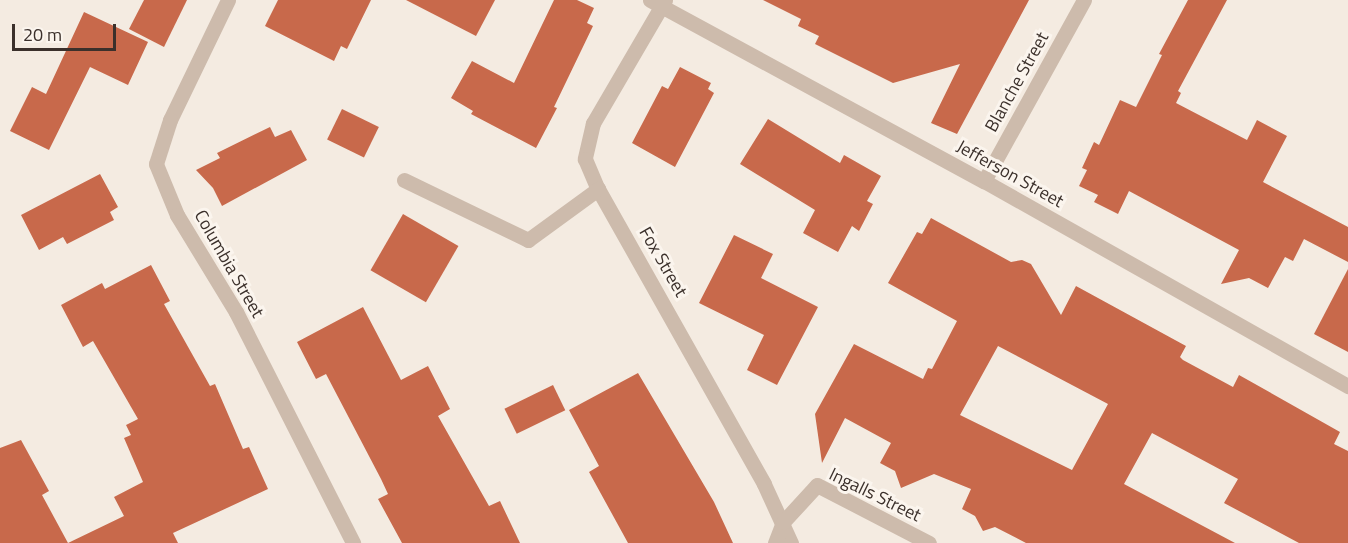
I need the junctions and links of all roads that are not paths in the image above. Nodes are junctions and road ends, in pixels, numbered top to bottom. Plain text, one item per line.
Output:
1 (228, 0) edge
2 (1084, 0) edge
3 (659, 2) edge
4 (404, 180) dead end
5 (984, 181) junction
6 (598, 189) junction
7 (1348, 386) edge
8 (783, 522) junction
9 (353, 543) edge
10 (775, 543) edge
11 (791, 543) edge
12 (929, 543) edge

1 - 9 street, Columbia Street
2 - 5 street, Blanche Street
3 - 5 street, Jefferson Street
3 - 6 street, Fox Street
4 - 6 street
5 - 7 street, Jefferson Street
6 - 8 street, Fox Street
8 - 10 street
8 - 11 street, Fox Street
8 - 12 street, Ingalls Street

